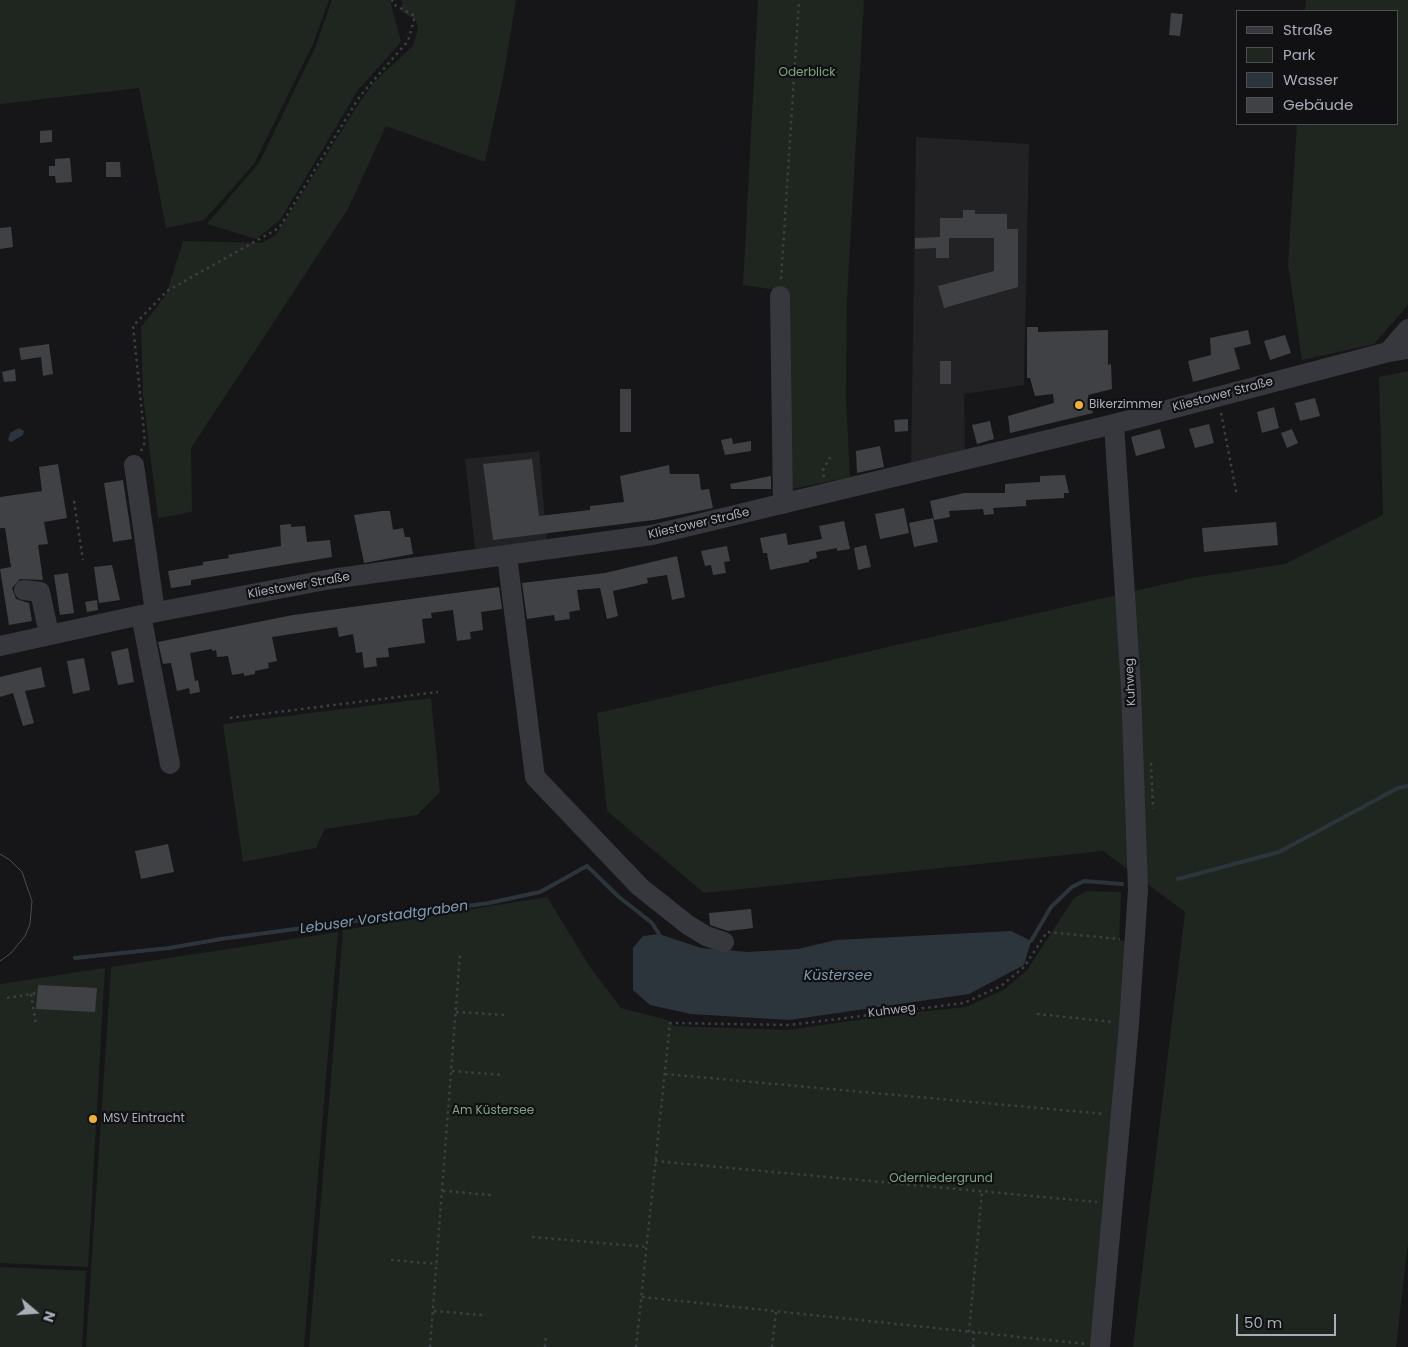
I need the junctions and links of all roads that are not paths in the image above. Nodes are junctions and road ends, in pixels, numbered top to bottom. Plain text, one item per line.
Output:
1 (780, 296) road end
2 (1408, 329) edge
3 (1408, 349) edge
4 (1388, 352) junction
5 (1114, 424) junction
6 (134, 465) road end
7 (783, 504) junction
8 (507, 556) junction
9 (24, 590) dead end
10 (148, 613) junction
11 (48, 634) junction
12 (1, 640) edge
13 (170, 764) dead end
14 (724, 942) dead end
15 (1100, 1346) road end

1 - 7 street
2 - 4 street
3 - 4 street, Kliestower Straße
4 - 5 street, Kliestower Straße
5 - 7 street, Kliestower Straße
5 - 15 street, Kuhweg
6 - 10 street
7 - 8 street, Kliestower Straße
8 - 10 street, Kliestower Straße
8 - 14 street
9 - 11 street
10 - 11 street, Kliestower Straße
10 - 13 street
11 - 12 street, Kliestower Straße

